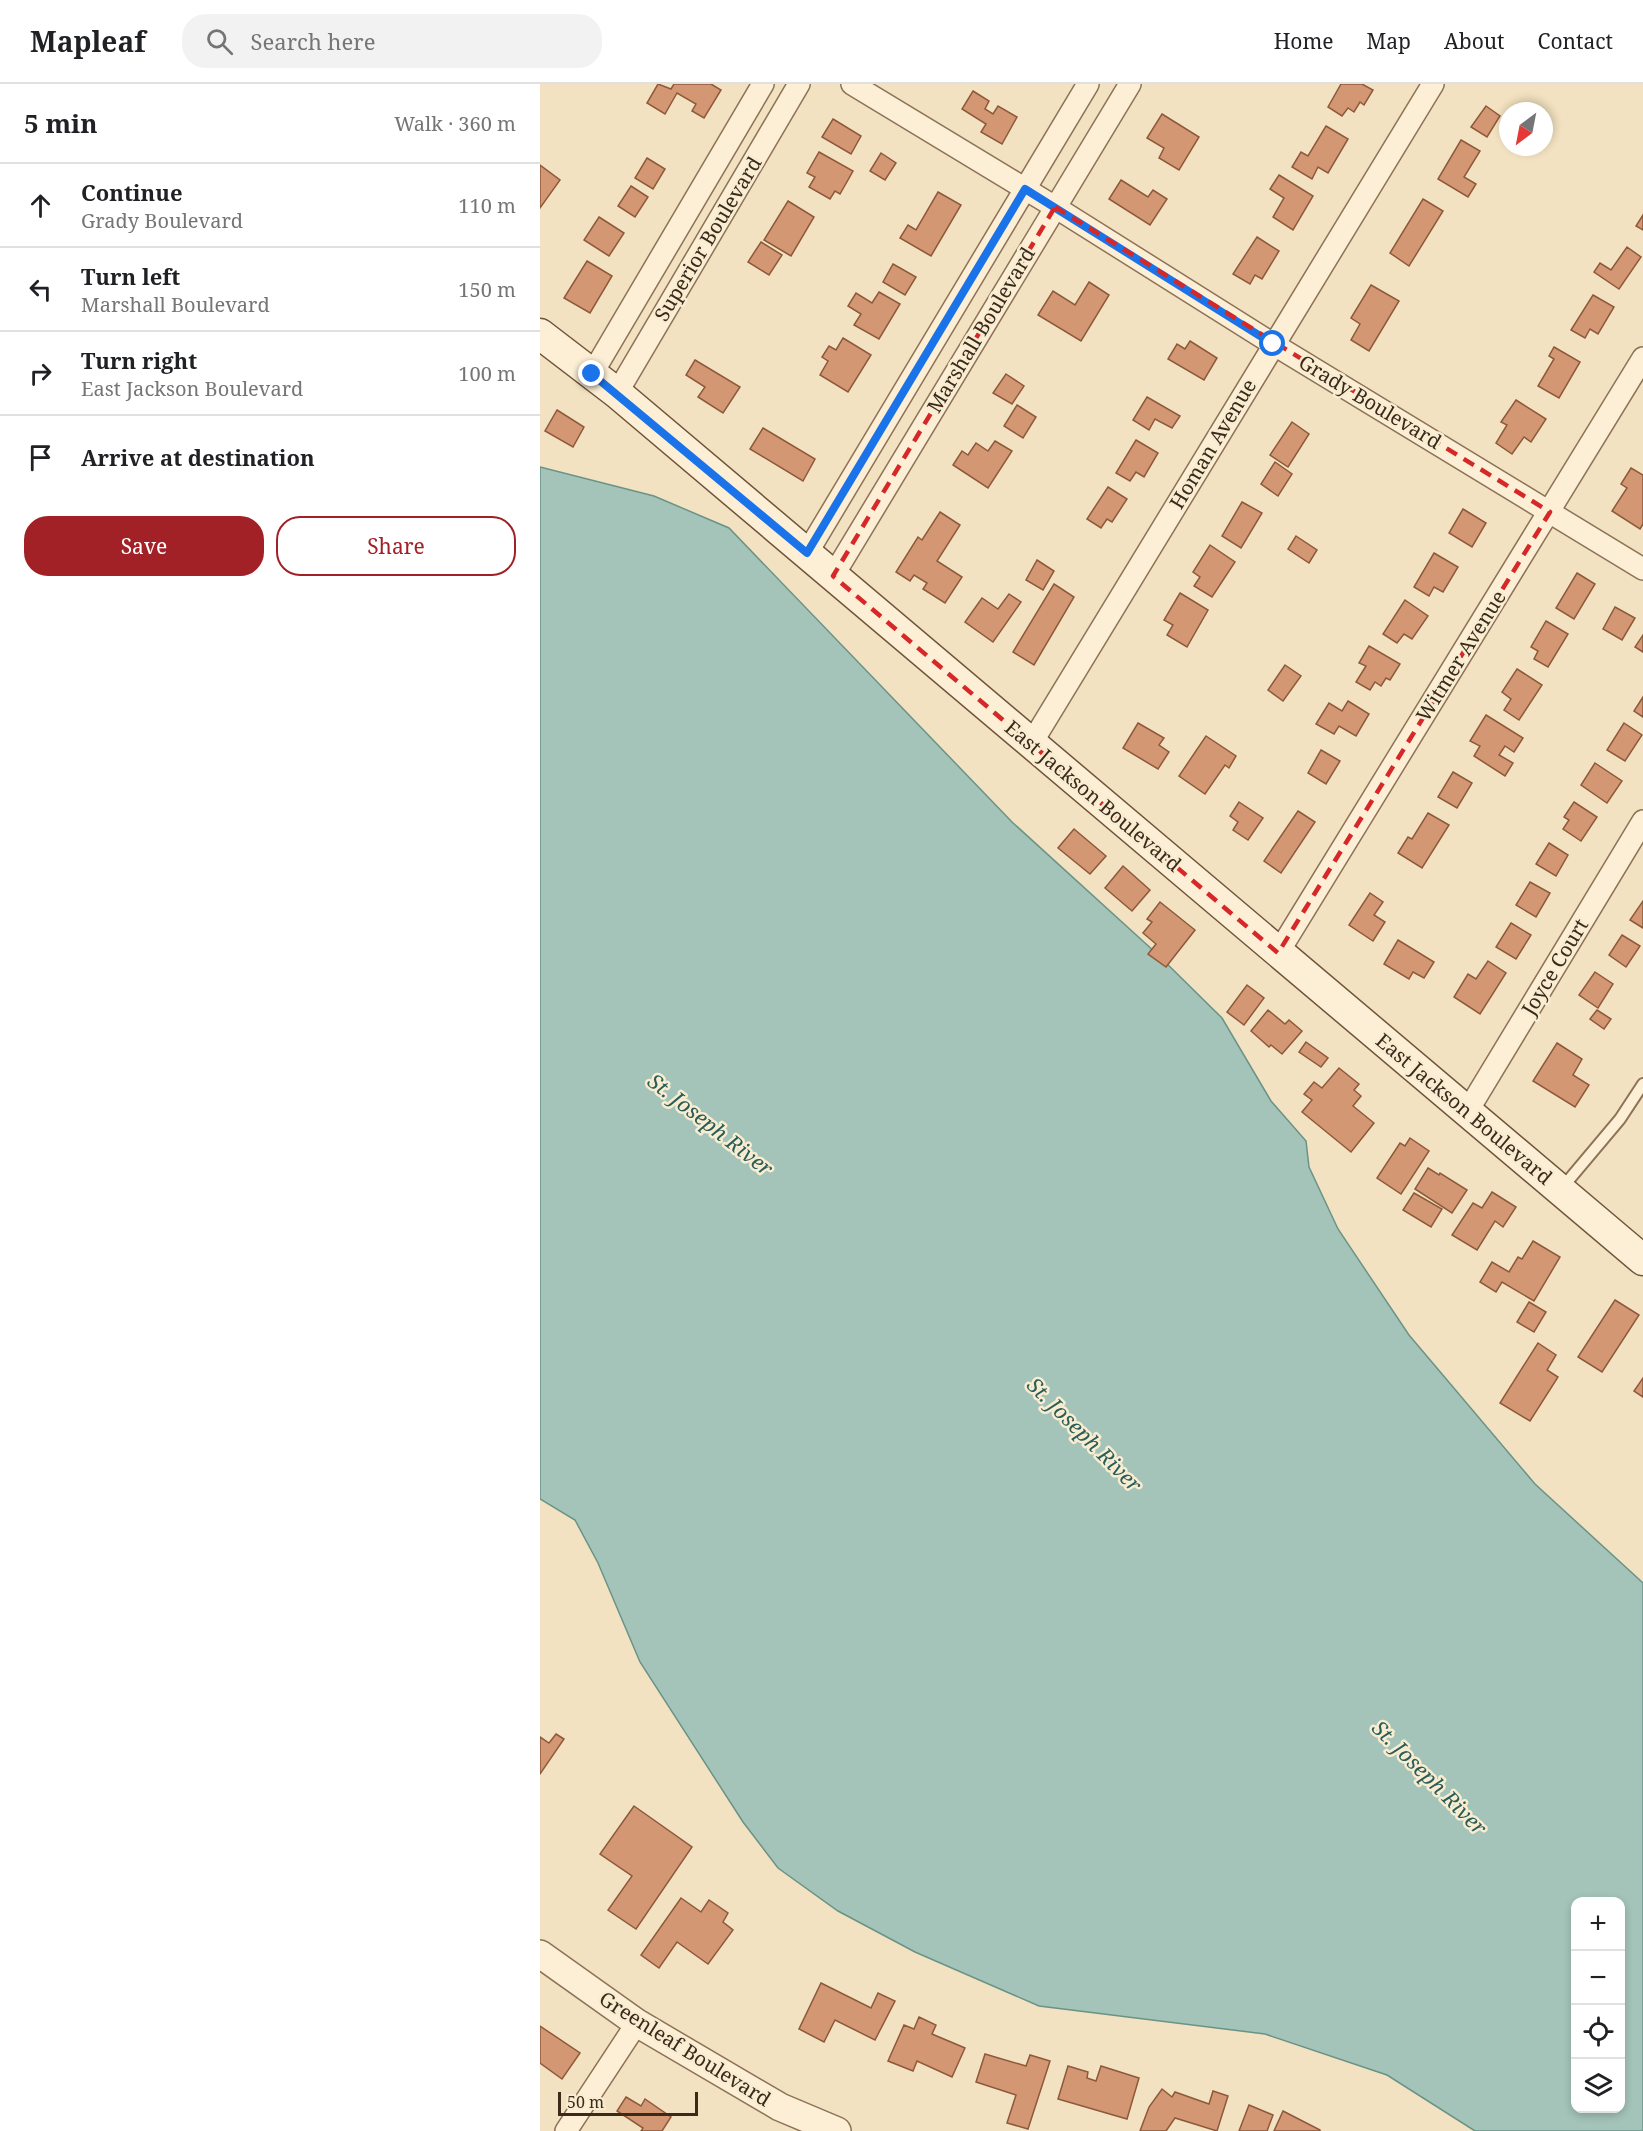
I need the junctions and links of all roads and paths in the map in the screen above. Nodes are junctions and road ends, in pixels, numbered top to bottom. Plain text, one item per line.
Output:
1 (763, 84) edge
2 (799, 84) edge
3 (852, 84) edge
4 (1088, 84) edge
5 (1130, 84) edge
6 (1433, 84) edge
7 (1025, 189) junction
8 (1055, 207) junction
9 (540, 334) edge
10 (1273, 344) junction
11 (1643, 358) edge
12 (592, 374) junction
13 (616, 393) junction
14 (1550, 512) junction
15 (807, 553) junction
16 (1643, 569) edge
17 (833, 576) junction
18 (1031, 744) junction
19 (1643, 821) edge
20 (1278, 953) junction
21 (1643, 1084) edge
22 (1467, 1112) junction
23 (1560, 1190) junction
24 (1643, 1260) edge
25 (540, 1954) edge
26 (637, 2024) junction
27 (566, 2131) edge
28 (837, 2131) edge

1 - 12 street, Superior Boulevard
2 - 13 street, Superior Boulevard
3 - 7 street, Grady Boulevard
4 - 7 street, Marshall Boulevard
5 - 8 street, Marshall Boulevard
6 - 10 street, Homan Avenue
7 - 8 street, Grady Boulevard
7 - 15 street, Marshall Boulevard
8 - 10 street, Grady Boulevard
8 - 17 street, Marshall Boulevard
9 - 12 main road, East Jackson Boulevard
10 - 14 street, Grady Boulevard
10 - 18 street, Homan Avenue
11 - 14 street, Witmer Avenue
12 - 13 main road, East Jackson Boulevard
13 - 15 main road, East Jackson Boulevard
14 - 16 street, Grady Boulevard
14 - 20 street, Witmer Avenue
15 - 17 main road, East Jackson Boulevard
17 - 18 main road, East Jackson Boulevard
18 - 20 main road, East Jackson Boulevard
19 - 22 street, Joyce Court
20 - 22 main road, East Jackson Boulevard
21 - 23 lane
22 - 23 main road, East Jackson Boulevard
23 - 24 main road, East Jackson Boulevard
25 - 26 street, Greenleaf Boulevard
26 - 27 street
26 - 28 street, Greenleaf Boulevard

